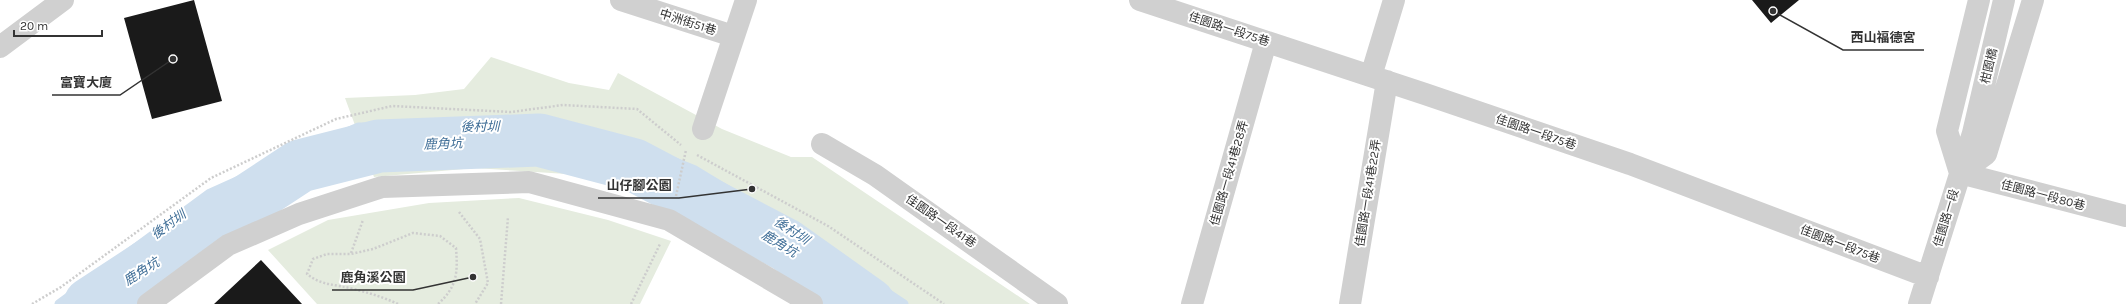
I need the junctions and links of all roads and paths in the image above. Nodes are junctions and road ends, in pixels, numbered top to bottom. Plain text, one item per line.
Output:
1 (63, 0) edge
2 (620, 0) edge
3 (746, 0) edge
4 (1140, 0) edge
5 (1394, 0) edge
6 (1979, 0) edge
7 (2004, 0) edge
8 (2034, 0) edge
9 (733, 36) junction
10 (1266, 42) junction
11 (0, 47) edge
12 (1379, 78) junction
13 (703, 129) dead end
14 (1973, 132) joint
15 (822, 144) dead end
16 (686, 150) dead end
17 (1960, 173) junction
18 (675, 201) dead end
19 (456, 208) dead end
20 (366, 215) dead end
21 (2126, 216) edge
22 (508, 217) dead end
23 (659, 246) dead end
24 (351, 254) junction
25 (1928, 277) junction
26 (148, 304) edge
27 (398, 304) edge
28 (438, 304) edge
29 (475, 304) edge
30 (501, 304) edge
31 (630, 304) edge
32 (812, 304) edge
33 (1057, 304) edge
34 (1192, 304) edge
35 (1350, 304) edge
36 (1919, 304) edge

1 - 11 street
2 - 9 street, 中洲街51巷
3 - 9 street
4 - 10 street, 佳園路一段75巷
5 - 12 street, 佳園路一段41巷22弄
6 - 17 street
7 - 14 street, 柑園橋
8 - 17 street
9 - 13 street
10 - 12 street, 佳園路一段75巷
10 - 34 street, 佳園路一段41巷28弄
12 - 25 street, 佳園路一段75巷
12 - 35 street, 佳園路一段41巷22弄
14 - 17 street, 佳園路一段
15 - 33 street, 佳園路一段41巷
16 - 18 path
17 - 21 street, 佳園路一段80巷
17 - 25 street, 佳園路一段
19 - 29 path
20 - 24 path
22 - 30 path
23 - 31 path
24 - 27 path
24 - 28 path
25 - 36 street, 佳園路一段
26 - 32 street

